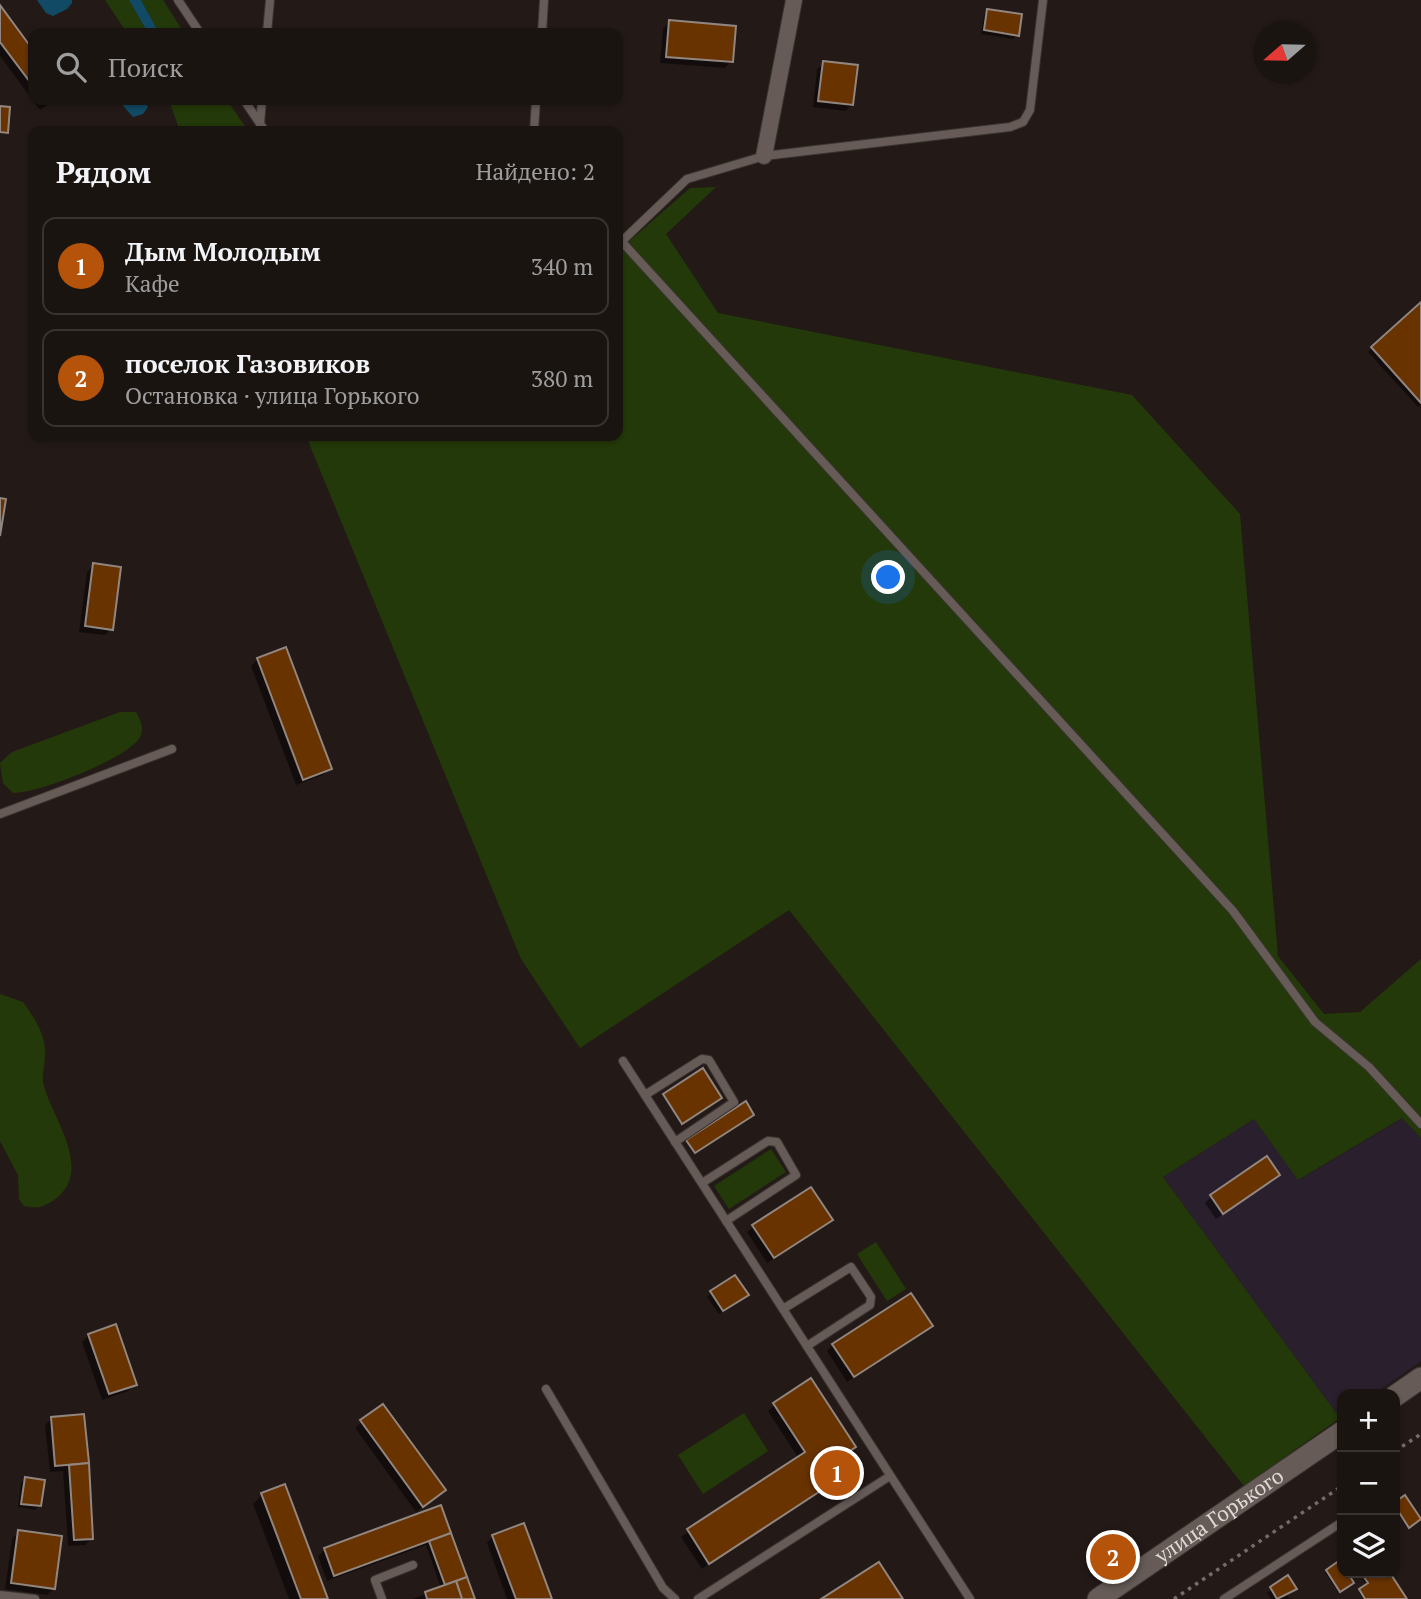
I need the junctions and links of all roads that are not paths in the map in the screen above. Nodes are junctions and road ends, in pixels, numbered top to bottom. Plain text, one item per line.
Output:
1 (178, 0) edge
2 (270, 0) edge
3 (544, 0) edge
4 (794, 0) edge
5 (1043, 0) edge
6 (197, 28) edge
7 (267, 28) edge
8 (542, 28) edge
9 (247, 105) edge
10 (262, 105) edge
11 (536, 105) edge
12 (261, 126) edge
13 (262, 126) edge
14 (534, 126) edge
15 (764, 156) junction
16 (623, 240) edge
17 (623, 246) edge
18 (172, 749) dead end
19 (0, 814) edge
20 (623, 1061) dead end
21 (645, 1095) junction
22 (1421, 1124) edge
23 (675, 1142) junction
24 (702, 1183) junction
25 (726, 1221) junction
26 (783, 1309) junction
27 (807, 1346) junction
28 (1421, 1378) edge
29 (546, 1390) dead end
30 (1400, 1393) edge
31 (1337, 1435) edge
32 (890, 1476) junction
33 (1337, 1525) edge
34 (413, 1565) dead end
35 (0, 1595) edge
36 (35, 1599) edge
37 (382, 1599) edge
38 (675, 1599) edge
39 (698, 1599) edge
40 (970, 1599) edge
41 (1098, 1599) edge
42 (1224, 1599) edge

1 - 6 lane
2 - 7 lane
3 - 8 lane
4 - 15 street
5 - 15 lane
9 - 12 lane
10 - 13 lane
11 - 14 lane
15 - 16 lane
17 - 22 lane
18 - 19 lane
20 - 21 lane
21 - 23 lane
21 - 23 lane
23 - 24 lane
24 - 25 lane
24 - 25 lane
25 - 26 lane
26 - 27 lane
26 - 27 lane
27 - 32 lane
28 - 30 main road
29 - 38 lane
31 - 41 main road, улица Горького
32 - 39 lane
32 - 40 lane
33 - 42 lane
34 - 37 lane
35 - 36 lane

